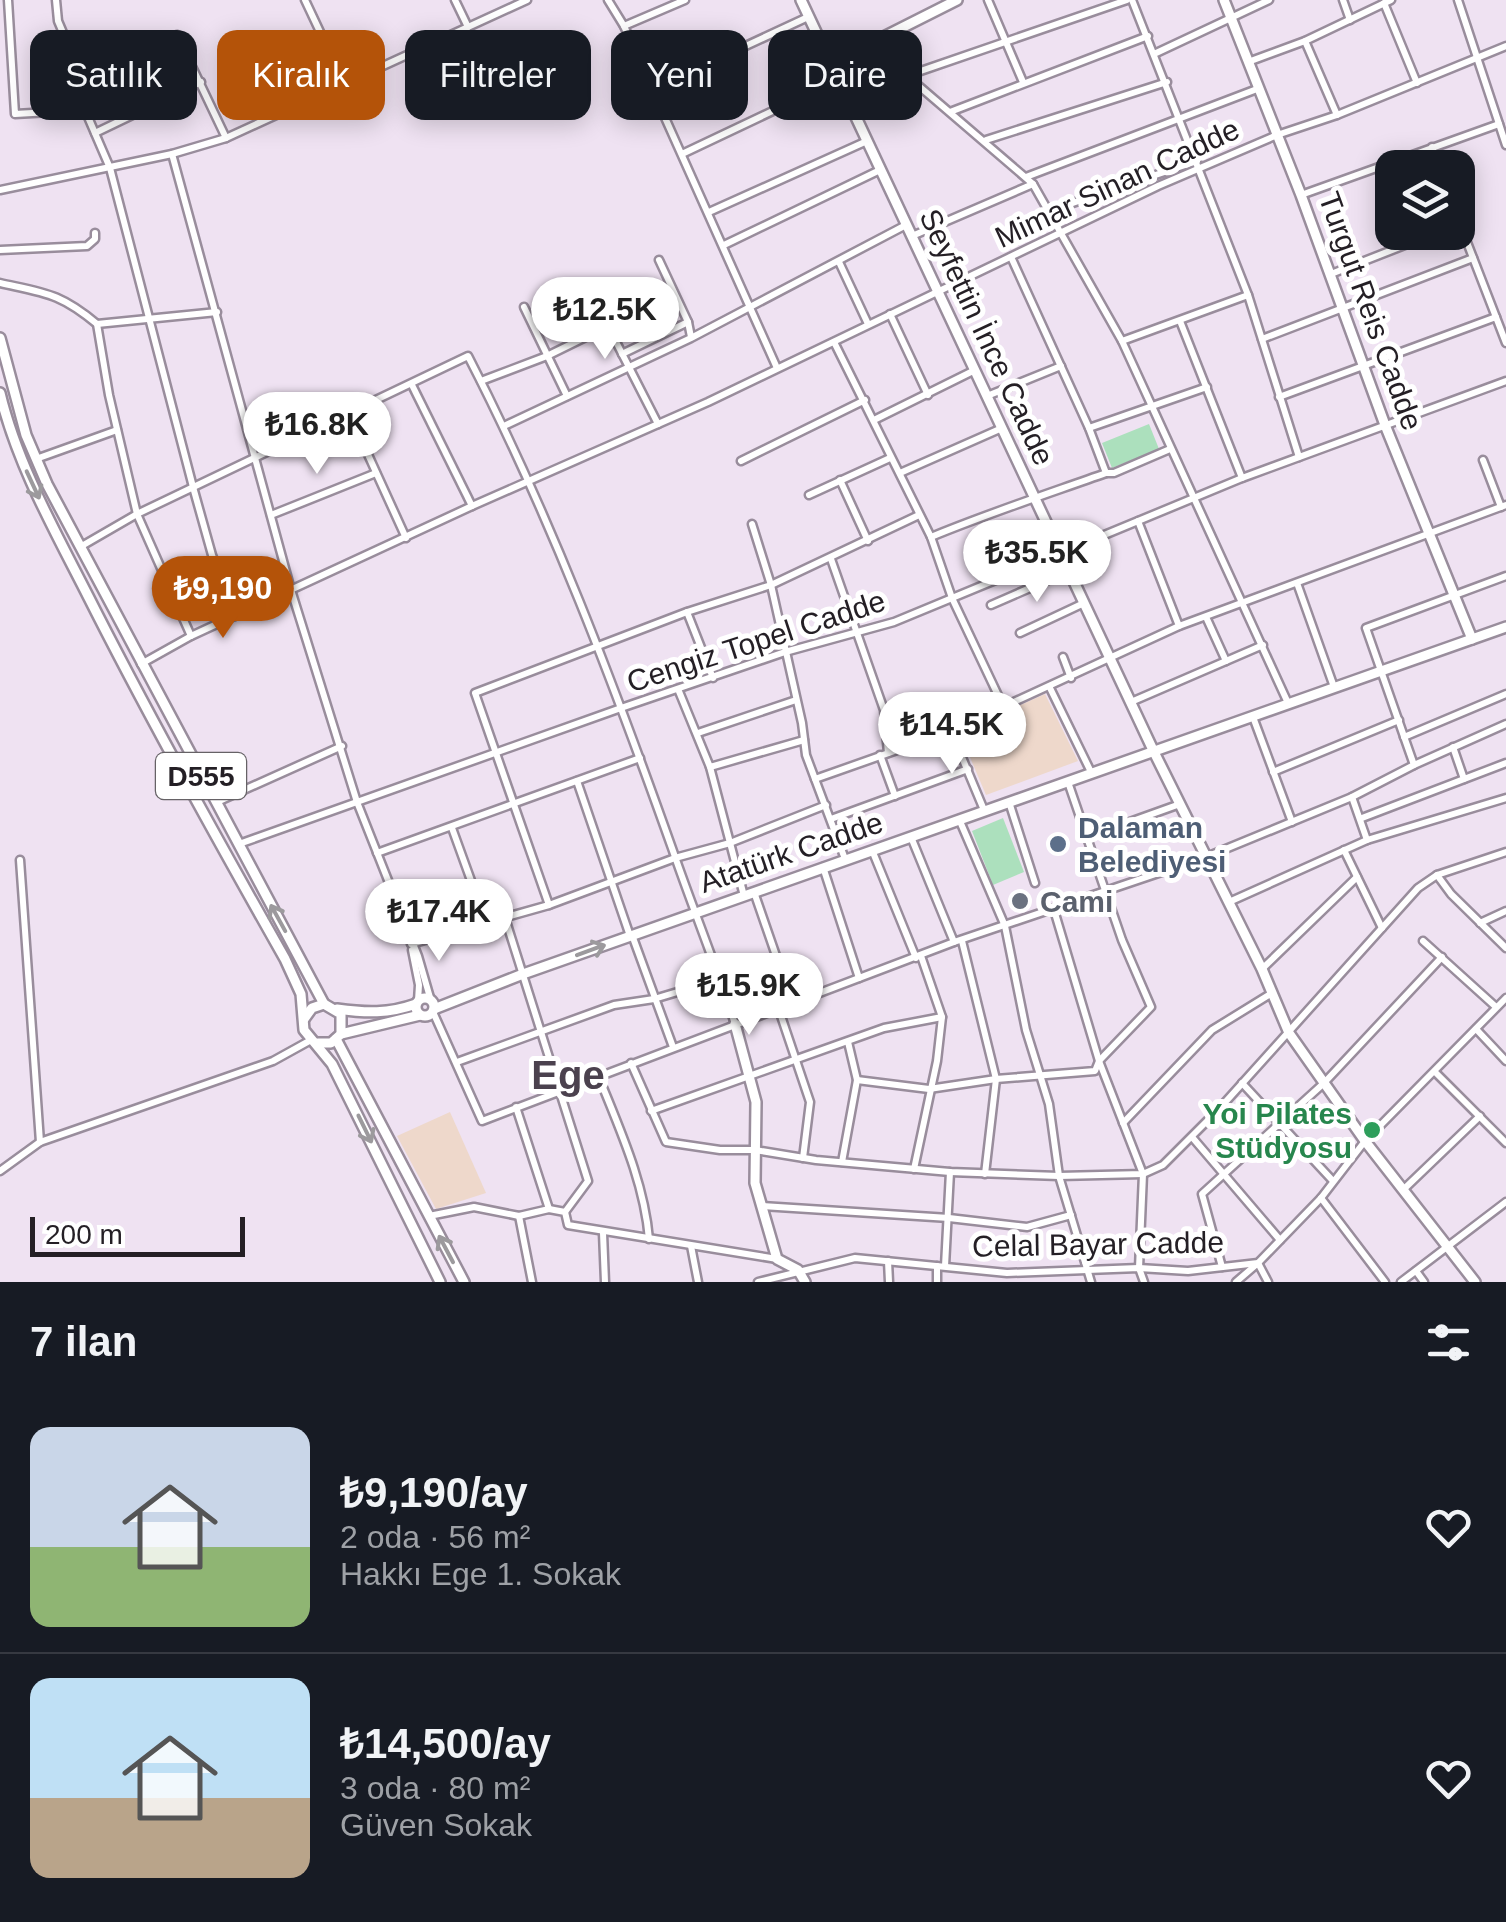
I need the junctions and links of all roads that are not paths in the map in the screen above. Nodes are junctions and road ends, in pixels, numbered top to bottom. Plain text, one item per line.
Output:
1 (8, 0) edge
2 (56, 0) edge
3 (305, 0) edge
4 (456, 0) edge
5 (527, 0) edge
6 (608, 0) edge
7 (684, 0) edge
8 (800, 0) edge
9 (957, 0) edge
10 (988, 0) edge
11 (1130, 0) edge
12 (1224, 0) edge
13 (1269, 0) edge
14 (1342, 0) edge
15 (1458, 0) edge
16 (1388, 2) edge
17 (939, 3) edge
18 (808, 16) junction
19 (1231, 18) junction
20 (1350, 20) junction
21 (468, 26) junction
22 (624, 26) junction
23 (61, 30) edge
24 (319, 30) edge
25 (626, 30) edge
26 (814, 30) edge
27 (891, 30) edge
28 (1148, 36) junction
29 (1006, 40) junction
30 (1305, 41) junction
31 (748, 44) edge
32 (1506, 46) edge
33 (1154, 54) junction
34 (1479, 60) junction
35 (1248, 62) junction
36 (385, 66) edge
37 (922, 70) edge
38 (197, 74) edge
39 (201, 82) junction
40 (1023, 82) junction
41 (1166, 82) junction
42 (1418, 84) junction
43 (922, 87) edge
44 (1257, 90) junction
45 (950, 112) junction
46 (30, 113) edge
47 (768, 113) edge
48 (1337, 115) junction
49 (89, 120) edge
50 (266, 120) edge
51 (666, 120) edge
52 (857, 120) edge
53 (1181, 121) junction
54 (1499, 124) junction
55 (95, 133) junction
56 (1277, 135) junction
57 (226, 138) junction
58 (985, 141) junction
59 (867, 142) junction
60 (1506, 145) edge
61 (1432, 148) joint
62 (172, 154) junction
63 (682, 154) junction
64 (1198, 164) junction
65 (110, 168) junction
66 (880, 170) junction
67 (1026, 177) junction
68 (1034, 184) junction
69 (0, 190) edge
70 (1302, 195) junction
71 (1049, 211) junction
72 (709, 212) junction
73 (906, 225) junction
74 (95, 232) dead end
75 (1062, 233) junction
76 (912, 236) junction
77 (724, 246) junction
78 (0, 250) edge
79 (1393, 250) edge
80 (1470, 250) edge
81 (1011, 257) junction
82 (1473, 258) junction
83 (660, 260) dead end
84 (839, 262) junction
85 (1332, 274) junction
86 (0, 283) edge
87 (586, 283) dead end
88 (938, 291) junction
89 (1248, 294) junction
90 (750, 305) junction
91 (524, 307) dead end
92 (1343, 309) junction
93 (217, 312) junction
94 (890, 314) junction
95 (1496, 317) junction
96 (151, 318) junction
97 (1180, 321) junction
98 (688, 322) junction
99 (97, 324) junction
100 (868, 324) junction
101 (608, 326) junction
102 (0, 338) edge
103 (691, 338) junction
104 (1262, 339) junction
105 (834, 342) junction
106 (1122, 342) junction
107 (1506, 343) edge
108 (622, 354) junction
109 (547, 356) junction
110 (1363, 363) junction
111 (1061, 366) junction
112 (628, 367) junction
113 (778, 368) junction
114 (974, 370) junction
115 (1506, 380) edge
116 (481, 381) junction
117 (412, 385) junction
118 (1207, 387) junction
119 (0, 393) edge
120 (928, 395) junction
121 (567, 396) junction
122 (987, 396) junction
123 (1279, 396) junction
124 (865, 400) junction
125 (1150, 407) junction
126 (350, 415) junction
127 (874, 420) junction
128 (658, 424) junction
129 (1385, 424) junction
130 (504, 426) junction
131 (1002, 428) junction
132 (1089, 428) junction
133 (117, 430) junction
134 (1170, 449) junction
135 (1299, 457) junction
136 (890, 458) junction
137 (36, 459) junction
138 (253, 459) junction
139 (741, 460) dead end
140 (1483, 460) dead end
141 (376, 473) junction
142 (900, 473) junction
143 (1106, 473) junction
144 (1242, 478) junction
145 (530, 480) junction
146 (840, 480) junction
147 (193, 487) junction
148 (809, 496) dead end
149 (1035, 499) junction
150 (1193, 500) junction
151 (472, 506) junction
152 (1504, 506) edge
153 (136, 514) junction
154 (270, 515) junction
155 (920, 515) junction
156 (1138, 522) junction
157 (752, 524) dead end
158 (1430, 533) junction
159 (931, 536) junction
160 (406, 538) junction
161 (868, 541) junction
162 (80, 547) junction
163 (1061, 554) junction
164 (831, 558) junction
165 (1069, 571) junction
166 (1506, 576) edge
167 (1296, 583) junction
168 (771, 584) junction
169 (291, 590) junction
170 (1456, 596) junction
171 (952, 598) junction
172 (1084, 603) junction
173 (1242, 603) junction
174 (990, 605) dead end
175 (687, 612) junction
176 (235, 616) junction
177 (1206, 617) junction
178 (1179, 626) junction
179 (1506, 627) edge
180 (1020, 633) dead end
181 (856, 635) junction
182 (191, 636) junction
183 (1472, 639) junction
184 (1263, 645) junction
185 (598, 647) junction
186 (785, 652) junction
187 (1063, 657) dead end
188 (1111, 660) junction
189 (1226, 661) junction
190 (141, 664) junction
191 (1380, 671) junction
192 (713, 678) junction
193 (1071, 678) junction
194 (1334, 687) junction
195 (678, 688) junction
196 (1050, 688) junction
197 (1506, 694) edge
198 (796, 700) junction
199 (1131, 702) junction
200 (1288, 703) junction
201 (621, 708) junction
202 (1004, 708) junction
203 (1253, 716) junction
204 (1399, 720) junction
205 (1506, 724) edge
206 (951, 730) junction
207 (698, 734) junction
208 (1404, 736) junction
209 (804, 740) junction
210 (342, 746) junction
211 (1453, 747) junction
212 (1154, 750) junction
213 (497, 752) junction
214 (884, 754) junction
215 (640, 758) junction
216 (1414, 764) junction
217 (1506, 764) edge
218 (710, 767) junction
219 (968, 769) junction
220 (1091, 772) junction
221 (1274, 772) junction
222 (815, 779) junction
223 (1464, 779) junction
224 (1068, 781) junction
225 (577, 782) junction
226 (895, 796) junction
227 (1352, 797) junction
228 (1506, 798) edge
229 (216, 802) junction
230 (358, 802) junction
231 (1008, 802) junction
232 (516, 804) junction
233 (1180, 804) junction
234 (826, 805) junction
235 (984, 810) junction
236 (1362, 818) junction
237 (831, 819) junction
238 (959, 819) junction
239 (1292, 822) junction
240 (1128, 823) dead end
241 (452, 828) junction
242 (911, 837) junction
243 (1368, 840) junction
244 (238, 844) junction
245 (730, 844) junction
246 (872, 850) junction
247 (1344, 850) junction
248 (1506, 852) edge
249 (377, 853) junction
250 (1206, 857) junction
251 (675, 858) junction
252 (20, 860) dead end
253 (846, 860) junction
254 (823, 867) junction
255 (1437, 875) junction
256 (1357, 877) junction
257 (609, 881) junction
258 (1036, 883) dead end
259 (1105, 892) junction
260 (749, 894) junction
261 (1229, 902) junction
262 (549, 905) junction
263 (1054, 910) junction
264 (695, 912) junction
265 (1506, 912) edge
266 (505, 918) junction
267 (486, 922) junction
268 (1480, 923) junction
269 (1004, 926) junction
270 (1382, 928) junction
271 (631, 935) junction
272 (1424, 941) dead end
273 (958, 942) junction
274 (411, 944) junction
275 (1506, 948) edge
276 (918, 957) junction
277 (1442, 958) junction
278 (1262, 969) junction
279 (523, 974) junction
280 (859, 978) junction
281 (720, 979) junction
282 (1272, 993) junction
283 (1506, 998) edge
284 (654, 1000) junction
285 (792, 1002) junction
286 (417, 1003) junction
287 (324, 1004) junction
288 (433, 1007) junction
289 (778, 1007) junction
290 (1496, 1007) junction
291 (336, 1009) junction
292 (420, 1015) junction
293 (942, 1017) junction
294 (304, 1019) junction
295 (734, 1024) junction
296 (541, 1030) junction
297 (1476, 1030) junction
298 (1289, 1033) junction
299 (338, 1037) junction
300 (314, 1042) junction
301 (848, 1042) junction
302 (673, 1047) junction
303 (794, 1060) junction
304 (1506, 1060) edge
305 (1099, 1061) junction
306 (457, 1062) junction
307 (631, 1062) junction
308 (1436, 1073) junction
309 (750, 1074) junction
310 (598, 1075) junction
311 (1040, 1075) junction
312 (996, 1079) junction
313 (856, 1080) junction
314 (1241, 1083) junction
315 (1324, 1083) junction
316 (929, 1089) junction
317 (560, 1090) junction
318 (516, 1108) junction
319 (651, 1111) junction
320 (1480, 1116) junction
321 (1123, 1123) junction
322 (1280, 1124) junction
323 (1192, 1137) junction
324 (1365, 1141) junction
325 (40, 1142) junction
326 (1506, 1143) edge
327 (755, 1150) junction
328 (803, 1158) junction
329 (842, 1162) junction
330 (914, 1169) junction
331 (0, 1171) edge
332 (950, 1172) junction
333 (985, 1174) junction
334 (1143, 1174) junction
335 (1223, 1175) junction
336 (1058, 1176) junction
337 (1333, 1181) junction
338 (1404, 1189) junction
339 (1321, 1198) junction
340 (1506, 1202) edge
341 (761, 1206) junction
342 (549, 1209) junction
343 (565, 1212) junction
344 (1071, 1215) junction
345 (428, 1216) junction
346 (519, 1216) junction
347 (949, 1218) junction
348 (603, 1233) junction
349 (649, 1239) junction
350 (1280, 1240) junction
351 (691, 1246) junction
352 (1447, 1248) junction
353 (777, 1259) junction
354 (888, 1261) junction
355 (1258, 1262) junction
356 (941, 1266) junction
357 (1222, 1267) junction
358 (1139, 1268) junction
359 (798, 1270) junction
360 (1088, 1270) junction
361 (1416, 1271) junction
362 (1008, 1278) edge
363 (440, 1282) edge
364 (464, 1282) edge
365 (532, 1282) edge
366 (605, 1282) edge
367 (698, 1282) edge
368 (758, 1282) edge
369 (805, 1282) edge
370 (889, 1282) edge
371 (937, 1282) edge
372 (1092, 1282) edge
373 (1144, 1282) edge
374 (1236, 1282) edge
375 (1268, 1282) edge
376 (1386, 1282) edge
377 (1401, 1282) edge
378 (1424, 1282) edge
379 (1475, 1282) edge

1 - 46 street
2 - 23 street
3 - 24 street
4 - 21 street
5 - 21 street
6 - 22 street
7 - 22 street
8 - 18 main road, Seyfettin İnce Cadde
9 - 17 main road
10 - 29 street
11 - 28 street
11 - 29 street
12 - 19 main road, Turgut Reis Cadde
13 - 19 street
14 - 20 street
15 - 34 street
16 - 20 street
16 - 42 street
17 - 27 main road
18 - 26 main road, Seyfettin İnce Cadde
18 - 31 street
19 - 33 street
19 - 35 main road, Turgut Reis Cadde
20 - 30 street
21 - 36 street
22 - 25 street
28 - 33 street
28 - 40 street
29 - 37 street
29 - 40 street
30 - 35 street
30 - 48 street
32 - 34 street, Mimar Sinan Cadde
33 - 41 street
34 - 42 street, Mimar Sinan Cadde
34 - 54 street
35 - 44 main road, Turgut Reis Cadde
38 - 39 street
39 - 55 street
39 - 57 street
40 - 45 street
41 - 53 street
41 - 58 street
42 - 48 street, Mimar Sinan Cadde
43 - 45 street
44 - 53 street
44 - 56 main road, Turgut Reis Cadde
45 - 58 street
47 - 63 street
48 - 56 street, Mimar Sinan Cadde
49 - 55 street
50 - 57 street
51 - 63 street
52 - 59 main road, Seyfettin İnce Cadde
53 - 64 street
53 - 67 street
54 - 60 street
54 - 61 street
55 - 65 street
56 - 64 street, Mimar Sinan Cadde
56 - 70 main road, Turgut Reis Cadde
57 - 62 street
58 - 67 street
59 - 66 main road, Seyfettin İnce Cadde
59 - 72 street
61 - 70 street
62 - 65 street
62 - 93 street
63 - 72 street
64 - 71 street
64 - 75 street, Mimar Sinan Cadde
64 - 89 street
65 - 69 street
65 - 96 street
66 - 73 main road, Seyfettin İnce Cadde
66 - 77 street
67 - 68 street
68 - 71 street
68 - 76 street
70 - 85 main road, Turgut Reis Cadde
71 - 75 street
72 - 77 street
73 - 76 main road, Seyfettin İnce Cadde
73 - 84 street
74 - 78 street
75 - 81 street, Mimar Sinan Cadde
75 - 106 street
76 - 88 main road, Seyfettin İnce Cadde
77 - 90 street
79 - 85 street
80 - 82 street
81 - 88 street, Mimar Sinan Cadde
81 - 111 street
82 - 92 street
82 - 95 street
83 - 98 street
84 - 90 street
84 - 100 street
85 - 92 main road, Turgut Reis Cadde
86 - 99 street
87 - 101 street
88 - 94 street, Mimar Sinan Cadde
88 - 114 main road, Seyfettin İnce Cadde
89 - 97 street
89 - 104 street
90 - 103 street
90 - 113 street
91 - 109 street
92 - 104 street
92 - 110 main road, Turgut Reis Cadde
93 - 96 street
93 - 138 street
94 - 100 street, Mimar Sinan Cadde
94 - 120 street
95 - 107 street
95 - 110 street
96 - 99 street
96 - 147 street
97 - 106 street
97 - 118 street
98 - 103 street
98 - 108 street
99 - 133 street
100 - 105 street, Mimar Sinan Cadde
101 - 108 street
101 - 109 street
102 - 137 main road, D555
103 - 112 street
104 - 123 street
105 - 113 street, Mimar Sinan Cadde
105 - 124 street
106 - 125 street
108 - 112 street
109 - 116 street
109 - 121 street
110 - 123 street
110 - 129 main road, Turgut Reis Cadde
111 - 122 street
111 - 132 street
112 - 121 street
112 - 128 street
113 - 128 street, Mimar Sinan Cadde
114 - 120 street
114 - 122 main road, Seyfettin İnce Cadde
115 - 129 street, Cengiz Topel Cadde
116 - 117 street
116 - 130 street
117 - 126 street
117 - 151 street
118 - 125 street
118 - 144 street
119 -> 294 main road, D555
120 - 127 street
121 - 130 street
122 - 131 main road, Seyfettin İnce Cadde
123 - 135 street
124 - 127 street
124 - 139 street
125 - 132 street
125 - 134 street
126 - 138 street
126 - 141 street
127 - 136 street
128 - 145 street, Mimar Sinan Cadde
129 - 135 street, Cengiz Topel Cadde
129 - 158 main road, Turgut Reis Cadde
130 - 145 street
131 - 142 street
131 - 149 main road, Seyfettin İnce Cadde
132 - 143 street
133 - 137 street
133 - 153 street
134 - 143 street
134 - 150 street
135 - 144 street, Cengiz Topel Cadde
136 - 142 street
136 - 146 street
137 - 162 main road, D555
138 - 147 street
138 - 154 street
140 - 152 street
141 - 154 street
141 - 160 street
142 - 155 street
143 - 149 street
144 - 150 street, Cengiz Topel Cadde
145 - 151 street, Mimar Sinan Cadde
145 - 185 street
146 - 148 street
146 - 161 street
147 - 153 street
147 - 176 street
149 - 159 street
149 - 163 main road, Seyfettin İnce Cadde
150 - 156 street, Cengiz Topel Cadde
150 - 173 street
151 - 160 street, Mimar Sinan Cadde
152 - 158 street
153 - 162 street
153 - 182 street
154 - 169 street
155 - 159 street
155 - 161 street
156 - 163 street, Cengiz Topel Cadde
156 - 178 street
157 - 168 street
158 - 167 street
158 - 170 main road, Turgut Reis Cadde
159 - 171 street
160 - 169 street, Mimar Sinan Cadde
161 - 164 street
162 - 190 main road, D555
163 - 165 main road, Seyfettin İnce Cadde
163 - 171 street, Cengiz Topel Cadde
164 - 168 street
164 - 181 street
165 - 172 main road, Seyfettin İnce Cadde
165 - 174 street
166 - 170 street
167 - 173 street
167 - 194 street
168 - 175 street
168 - 186 street
169 - 176 street, Mimar Sinan Cadde
169 - 210 street
170 - 183 main road, Turgut Reis Cadde
170 - 191 street
171 - 181 street, Cengiz Topel Cadde
171 - 202 street
172 - 180 street
172 - 188 main road, Seyfettin İnce Cadde
173 - 177 street
173 - 184 street
175 - 185 street
175 - 192 street
176 - 182 street, Mimar Sinan Cadde
177 - 178 street
177 - 189 street
178 - 188 street
179 - 183 main road, Atatürk Cadde
181 - 186 street, Cengiz Topel Cadde
181 - 214 street
182 - 190 street, Mimar Sinan Cadde
183 - 191 main road, Atatürk Cadde
184 - 189 street
184 - 200 street
185 - 201 street
185 - 213 street
186 - 192 street, Cengiz Topel Cadde
186 - 198 street
187 - 193 street
188 - 193 street
188 - 199 main road, Seyfettin İnce Cadde
189 - 199 street
190 - 229 main road, D555
191 - 194 main road, Atatürk Cadde
191 - 204 street
192 - 195 street, Cengiz Topel Cadde
193 - 196 street
194 - 200 main road, Atatürk Cadde
195 - 201 street, Cengiz Topel Cadde
195 - 207 street
196 - 202 street
196 - 220 street
197 - 208 street
198 - 207 street
198 - 209 street
199 - 212 main road, Seyfettin İnce Cadde
200 - 203 main road, Atatürk Cadde
201 - 213 street, Cengiz Topel Cadde
201 - 215 street
202 - 206 street
203 - 212 main road, Atatürk Cadde
203 - 221 street
204 - 208 street
204 - 221 street
205 - 211 street
206 - 214 street
206 - 219 street
207 - 218 street
208 - 216 street
209 - 218 street
209 - 222 street
210 - 229 street
210 - 230 street
211 - 216 street
211 - 223 street
212 - 220 main road, Atatürk Cadde
212 - 233 main road, Seyfettin İnce Cadde
213 - 230 street, Cengiz Topel Cadde
213 - 232 street
214 - 222 street
214 - 226 street
215 - 225 street
215 - 251 street
216 - 227 street
217 - 223 street
218 - 245 street
219 - 226 street
219 - 235 street
220 - 224 main road, Atatürk Cadde
221 - 239 street
222 - 234 street
223 - 236 street
224 - 231 main road, Atatürk Cadde
224 - 259 street
225 - 232 street
225 - 257 street
226 - 237 street
227 - 236 street
227 - 239 street
228 - 243 street
229 - 244 main road, D555
230 - 244 street, Cengiz Topel Cadde
230 - 249 street
231 - 235 main road, Atatürk Cadde
231 - 258 street
232 - 241 street
232 - 262 street
233 - 240 street
233 - 250 main road, Seyfettin İnce Cadde
234 - 237 street
234 - 245 street
235 - 238 main road, Atatürk Cadde
236 - 243 street
237 - 253 street
238 - 242 main road, Atatürk Cadde
238 - 269 street
239 - 250 street
241 - 249 street
241 - 267 street
242 - 246 main road, Atatürk Cadde
242 - 273 street
243 - 247 street
287 -> 244 main road, D555
245 - 251 street
245 - 260 street
246 - 253 main road, Atatürk Cadde
246 - 276 street
247 - 256 street
247 - 261 street
248 - 255 street
249 - 274 street
250 - 259 street
250 - 261 main road, Seyfettin İnce Cadde
251 - 257 street
251 - 264 street
252 - 325 street
253 - 254 main road, Atatürk Cadde
254 - 260 main road, Atatürk Cadde
254 - 280 street
255 - 268 street
255 - 270 street
256 - 270 street
256 - 278 street
257 - 262 street
257 - 271 street
259 - 263 street
259 - 305 street
260 - 264 main road, Atatürk Cadde
260 - 285 street
261 - 278 main road, Seyfettin İnce Cadde
262 - 266 street
263 - 269 street
263 - 305 street
264 - 271 main road, Atatürk Cadde
264 - 281 street
265 - 268 street
266 - 267 street
266 - 279 street
267 - 274 street
268 - 275 street
269 - 273 street
269 - 311 street
270 - 298 street
279 -> 271 main road, Atatürk Cadde
271 - 284 street
272 - 277 street
273 - 276 street
273 - 312 street
274 - 286 street
274 - 288 street
276 - 280 street
276 - 293 street
277 - 290 street
277 - 315 street
278 - 282 main road, Seyfettin İnce Cadde
279 - 288 main road, Atatürk Cadde
279 - 296 street
280 - 285 street
281 - 284 street
281 - 295 street
282 - 298 main road, Seyfettin İnce Cadde
282 - 321 street
283 - 290 street, Celal Bayar Cadde
284 - 296 street
284 - 302 street
285 - 289 street
286 - 288 main road
286 - 291 main road
286 - 292 main road
287 - 291 main road
287 - 294 main road
288 - 292 main road
288 - 306 street
289 - 295 street
289 - 303 street
290 - 297 street, Celal Bayar Cadde
291 - 299 main road
292 - 299 main road
293 - 301 street
293 - 316 street
294 - 300 main road
295 - 302 street
295 - 309 main road
296 - 306 street
296 - 317 street
297 - 304 street
297 - 308 street, Celal Bayar Cadde
298 - 314 street
298 - 315 main road, Seyfettin İnce Cadde
299 - 300 main road
299 - 345 main road
300 - 325 street
300 -> 363 main road
301 - 303 street
301 - 313 street
302 - 307 street
303 - 309 street
303 - 328 street
305 - 311 street
305 - 321 street
306 - 318 street
307 - 310 street
307 - 319 street
308 - 320 street
308 - 324 street, Celal Bayar Cadde
309 - 319 street
309 - 327 main road
310 - 317 street
310 - 349 street
311 - 312 street
311 - 336 street
312 - 316 street
312 - 333 street
313 - 316 street
313 - 329 street
314 - 322 street
314 - 323 street
315 - 322 street
315 - 324 main road, Seyfettin İnce Cadde
316 - 330 street
317 - 318 street
317 - 343 street
318 - 342 street
319 - 327 street
320 - 326 street
320 - 338 street
321 - 334 street
322 - 335 street
322 - 337 street
323 - 334 street
323 - 335 street
324 - 337 street, Celal Bayar Cadde
324 - 338 main road, Seyfettin İnce Cadde
325 - 331 street
327 - 328 street
327 - 341 main road
328 - 329 street
329 - 330 street
330 - 332 street
332 - 333 street
332 - 347 street
333 - 336 street
334 - 336 street
334 - 358 street
335 - 350 street
335 - 357 street
336 - 344 street
337 - 339 street, Celal Bayar Cadde
338 - 352 main road, Seyfettin İnce Cadde
339 - 350 street, Celal Bayar Cadde
339 - 376 street
340 - 352 street
341 - 347 street
341 - 353 main road
342 - 343 street
342 - 346 street
343 - 348 street
344 - 347 street
344 - 360 street
345 - 346 street
364 -> 345 main road
346 - 365 street
347 - 356 street
348 - 349 street
348 - 366 street
349 - 351 street
350 - 355 street, Celal Bayar Cadde
351 - 353 street
351 - 367 street
352 - 361 street
352 - 379 main road, Seyfettin İnce Cadde
353 - 359 main road
354 - 356 street, Celal Bayar Cadde
354 - 359 street, Celal Bayar Cadde
354 - 370 street
355 - 357 street, Celal Bayar Cadde
355 - 374 street
355 - 375 street
356 - 362 street, Celal Bayar Cadde
356 - 371 street
357 - 358 street, Celal Bayar Cadde
358 - 360 street, Celal Bayar Cadde
358 - 373 street
359 - 368 street, Celal Bayar Cadde
359 - 369 main road
360 - 362 street, Celal Bayar Cadde
360 - 372 street
361 - 377 street
361 - 378 street

